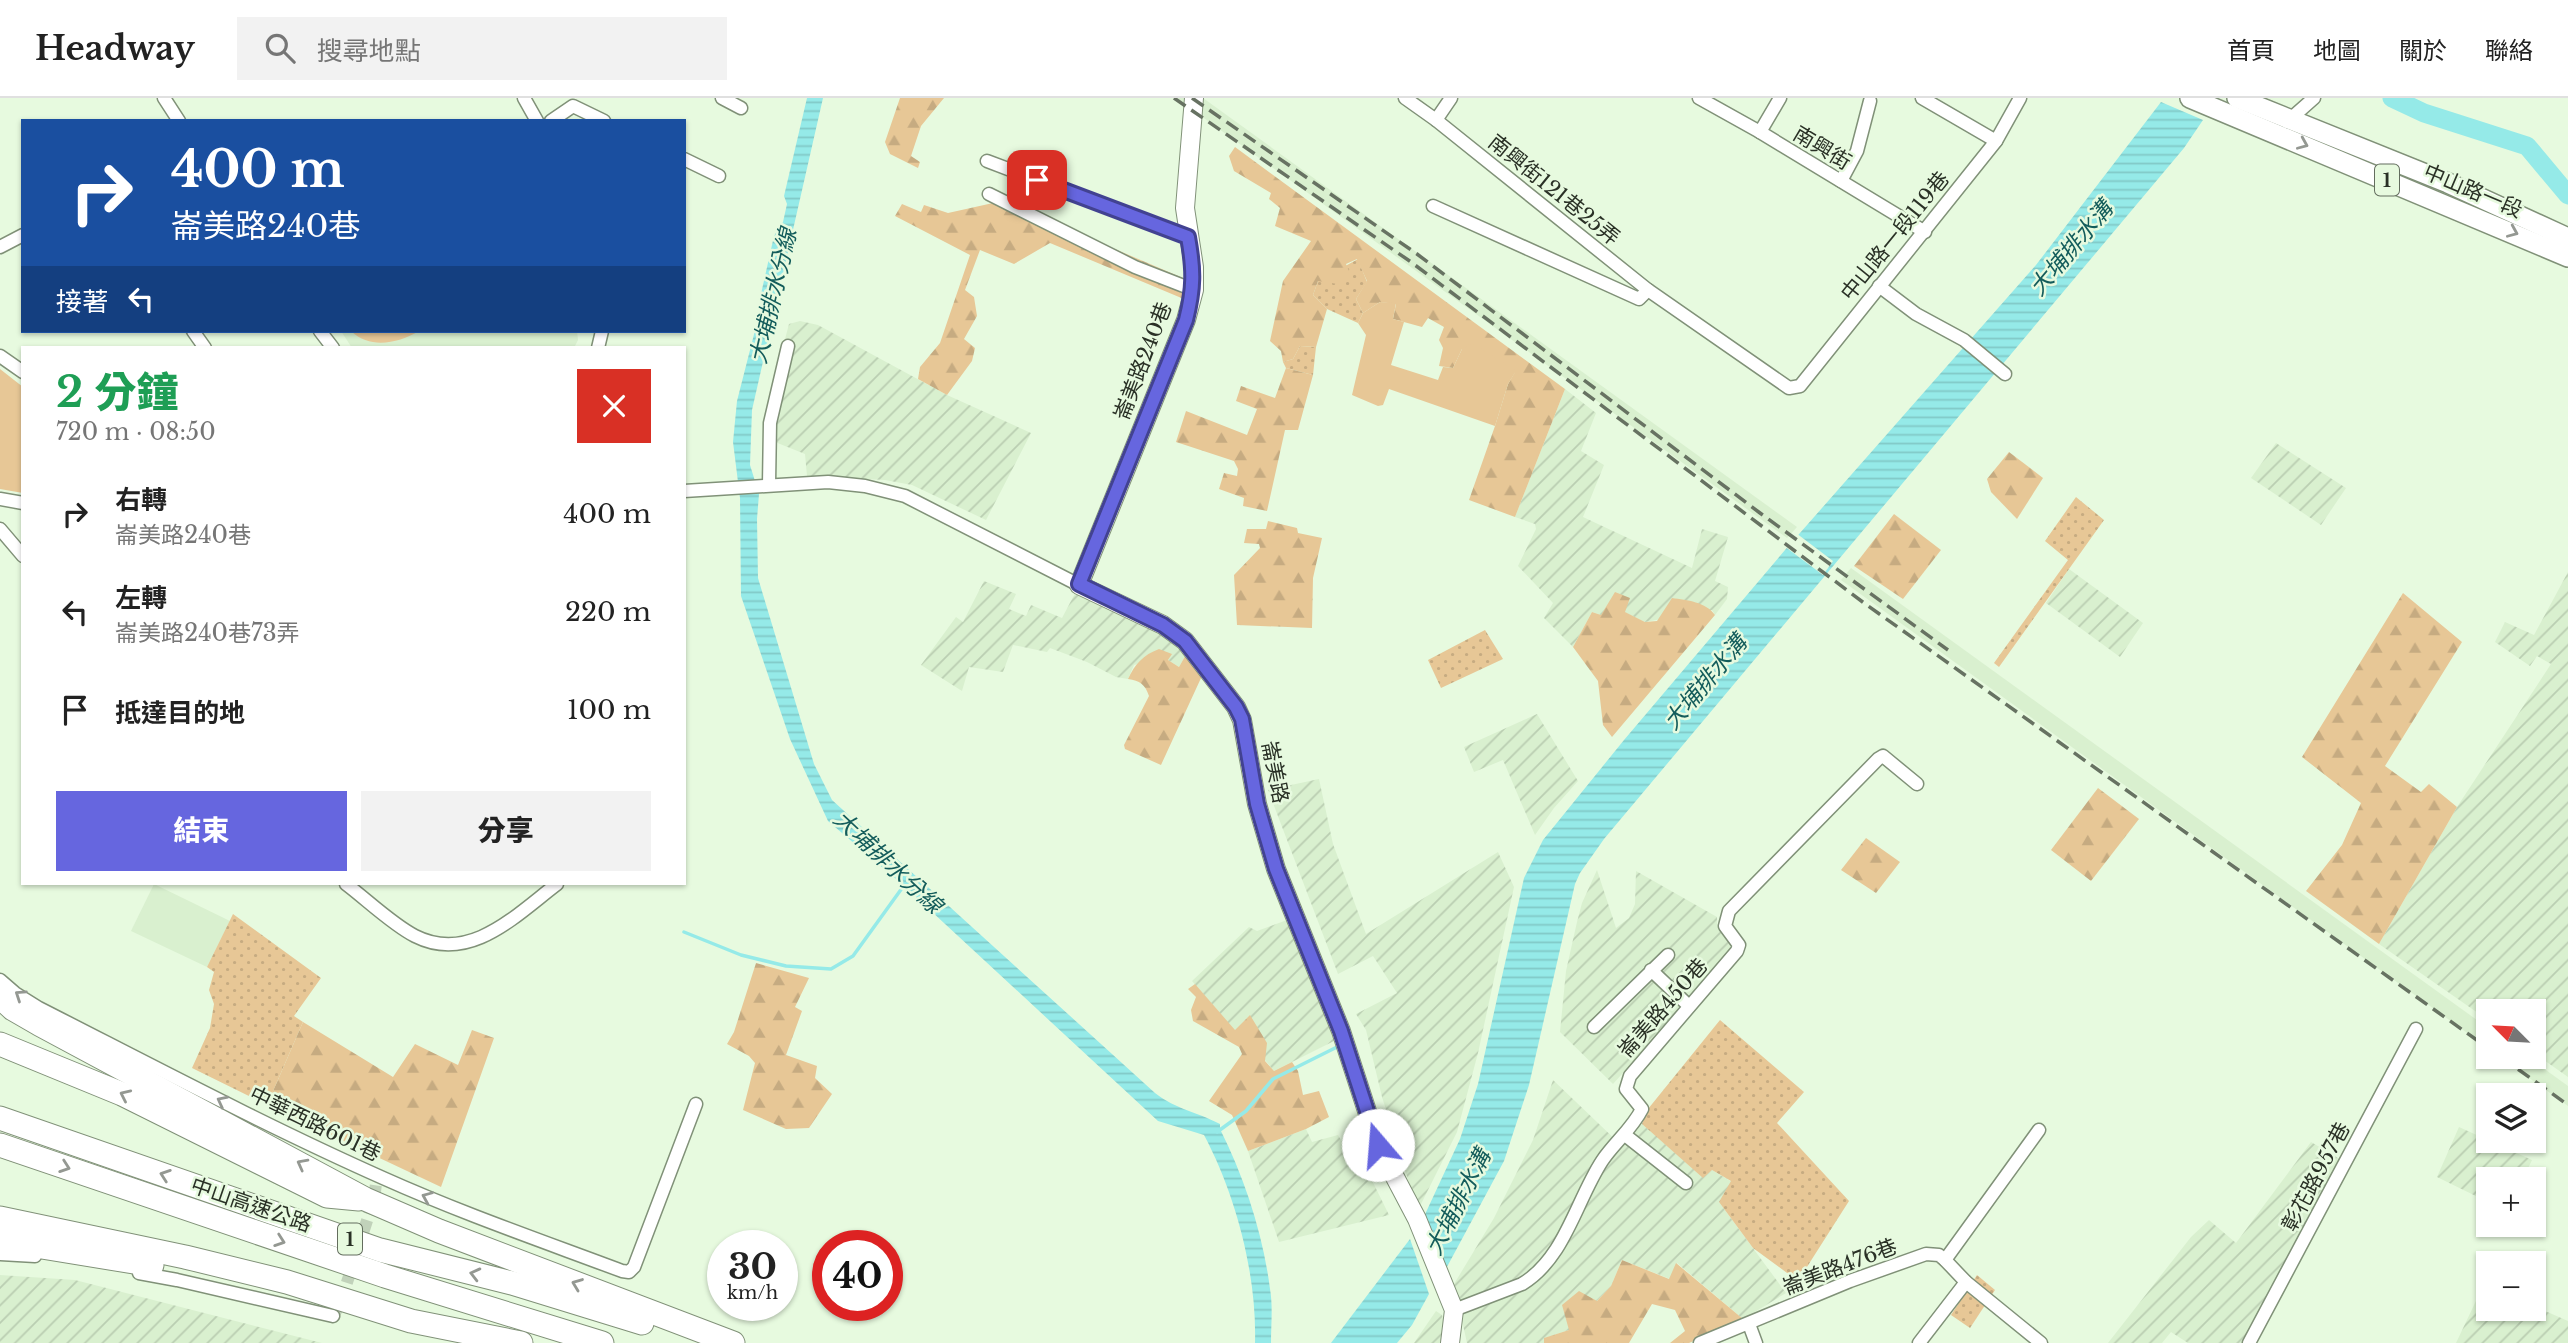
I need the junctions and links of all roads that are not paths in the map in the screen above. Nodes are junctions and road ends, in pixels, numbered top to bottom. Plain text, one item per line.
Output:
1 (164, 98) edge
2 (524, 98) edge
3 (722, 98) edge
4 (1194, 98) edge
5 (1405, 98) edge
6 (1451, 98) edge
7 (1699, 98) edge
8 (1780, 98) edge
9 (1922, 98) edge
10 (2020, 98) edge
11 (2190, 98) edge
12 (2237, 98) edge
13 (2312, 100) edge
14 (1870, 101) dead end
15 (741, 108) dead end
16 (178, 119) edge
17 (536, 119) edge
18 (554, 119) edge
19 (600, 119) edge
20 (1436, 120) junction
21 (2283, 126) junction
22 (1760, 132) junction
23 (1996, 141) junction
24 (686, 160) edge
25 (987, 161) dead end
26 (719, 176) dead end
27 (1841, 181) junction
28 (989, 194) dead end
29 (1433, 206) dead end
30 (1925, 232) junction
31 (21, 236) edge
32 (1188, 237) junction
33 (0, 247) edge
34 (2564, 248) edge
35 (1879, 286) junction
36 (1194, 290) junction
37 (1648, 290) junction
38 (788, 346) dead end
39 (0, 356) edge
40 (21, 371) edge
41 (2002, 373) dead end
42 (1789, 388) joint
43 (769, 484) junction
44 (686, 491) edge
45 (0, 499) edge
46 (21, 503) edge
47 (0, 529) edge
48 (21, 554) edge
49 (1079, 584) junction
50 (1917, 784) dead end
51 (347, 885) edge
52 (556, 885) edge
53 (1668, 954) dead end
54 (1651, 970) junction
55 (0, 979) edge
56 (0, 997) edge
57 (1689, 1006) junction
58 (1594, 1027) dead end
59 (2416, 1029) dead end
60 (0, 1044) edge
61 (696, 1104) dead end
62 (0, 1118) edge
63 (2039, 1130) dead end
64 (1625, 1135) junction
65 (0, 1145) edge
66 (1686, 1183) dead end
67 (365, 1199) junction
68 (0, 1218) edge
69 (0, 1240) edge
70 (0, 1254) edge
71 (1945, 1260) junction
72 (1966, 1282) junction
73 (1454, 1310) junction
74 (333, 1316) dead end
75 (411, 1321) junction
76 (1749, 1324) junction
77 (522, 1343) edge
78 (602, 1343) edge
79 (705, 1343) edge
80 (733, 1343) edge
81 (1450, 1343) edge
82 (1700, 1343) edge
83 (1756, 1343) edge
84 (1919, 1343) edge
85 (2041, 1343) edge
86 (2249, 1343) edge

1 - 16 street
2 - 17 street
3 - 15 street
4 - 32 street, 崙美路240巷
5 - 20 street, 南興街121巷25弄
6 - 20 street
7 - 22 street, 南興街
8 - 22 street
9 - 23 street
10 - 23 street, 中山路一段119巷
11 - 21 main road, 中山路一段 / 1
12 - 21 main road, 中山路一段 / 1
13 - 21 street
14 - 27 street
18 - 19 street
20 - 37 street, 南興街121巷25弄
21 - 34 main road, 中山路一段 / 1
22 - 27 street, 南興街
23 - 30 street, 中山路一段119巷
24 - 26 street
25 - 32 street
27 - 30 street, 南興街
28 - 36 street
29 - 37 street
30 - 35 street, 中山路一段119巷
31 - 33 street
32 - 36 street, 崙美路240巷
35 - 41 street
35 - 42 street, 中山路一段119巷
36 - 49 street, 崙美路240巷
37 - 42 street, 南興街121巷25弄
38 - 43 street
39 - 40 street
43 - 44 street, 崙美路
43 - 49 street, 崙美路
45 - 46 street
47 - 48 street
49 - 73 street, 崙美路
50 - 57 street, 崙美路450巷
51 - 52 street
53 - 54 street
54 - 57 street
54 - 58 street
61 -> 55 street, 中華西路601巷
67 -> 56 highway
57 - 64 street, 崙美路450巷
59 - 86 street, 彰花路957巷
67 -> 60 highway
79 -> 62 highway, 中山高速公路 / 1
63 - 71 street
64 - 66 street
64 - 73 street, 崙美路450巷
65 -> 78 highway, 中山高速公路 / 1
80 -> 67 highway
68 - 75 highway
69 - 75 highway
70 - 74 street
71 - 72 street
71 - 76 street, 崙美路476巷
72 - 84 street
72 - 85 street
73 - 81 street
75 - 77 highway
76 - 82 street, 崙美路476巷
76 - 83 street

